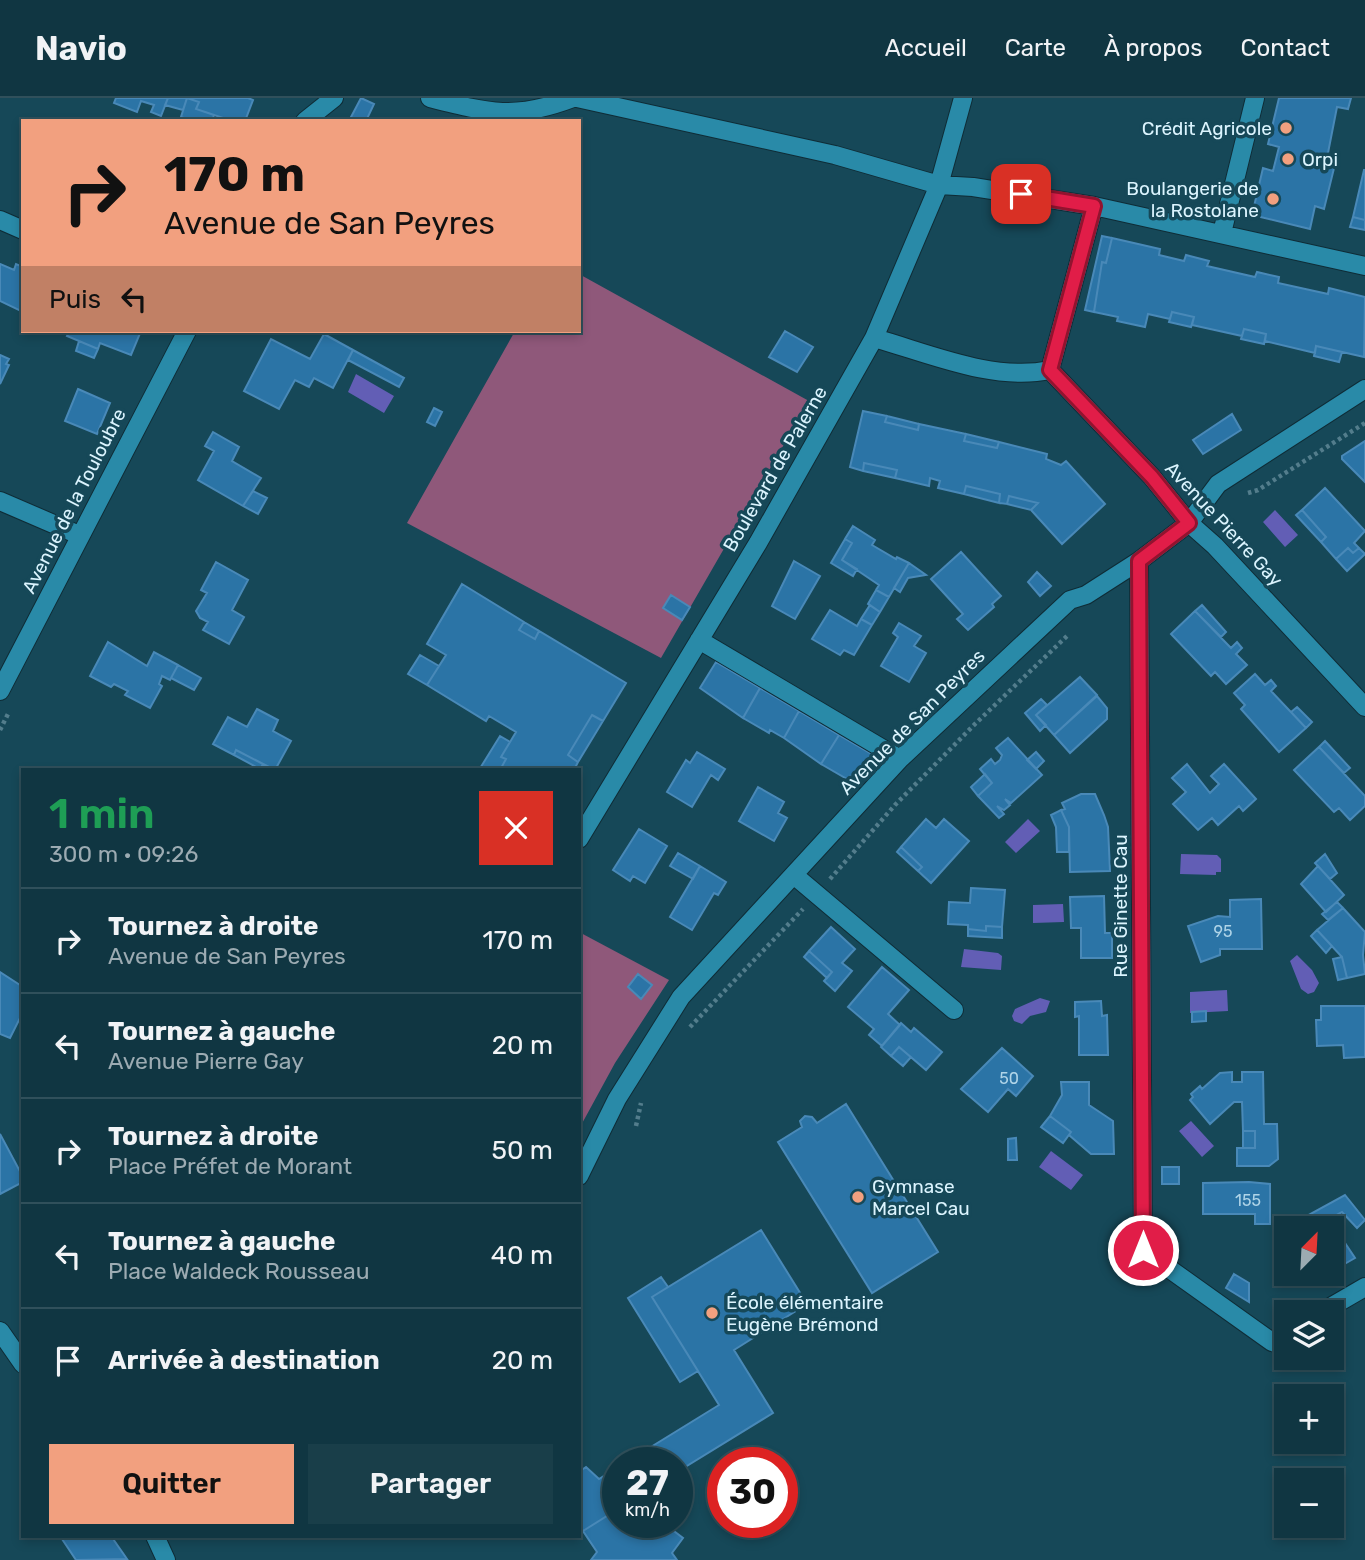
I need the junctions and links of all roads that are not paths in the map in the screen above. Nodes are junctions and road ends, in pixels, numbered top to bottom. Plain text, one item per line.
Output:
1 (310, 98) edge
2 (334, 98) edge
3 (430, 98) edge
4 (575, 98) edge
5 (963, 98) edge
6 (1255, 98) edge
7 (299, 119) edge
8 (308, 119) edge
9 (939, 185) junction
10 (1094, 206) junction
11 (0, 220) edge
12 (21, 229) edge
13 (1222, 233) junction
14 (1365, 266) edge
15 (186, 333) edge
16 (874, 338) junction
17 (1050, 370) junction
18 (1365, 389) edge
19 (0, 501) edge
20 (1189, 523) junction
21 (79, 536) junction
22 (1139, 561) junction
23 (699, 640) junction
24 (0, 691) edge
25 (1365, 707) edge
26 (900, 759) junction
27 (581, 836) edge
28 (795, 876) junction
29 (954, 1010) dead end
30 (581, 1172) edge
31 (1365, 1287) edge
32 (1343, 1300) edge
33 (0, 1331) edge
34 (1274, 1341) edge
35 (21, 1361) edge
36 (156, 1538) edge
37 (166, 1560) edge

1 - 7 street
2 - 8 street
3 - 4 street
4 - 9 street
5 - 9 street, Boulevard de Palerne
6 - 13 street
9 - 10 street
9 - 16 street, Boulevard de Palerne
10 - 13 street
10 - 17 street
11 - 12 street
13 - 14 street
15 - 21 street, Avenue de la Touloubre
16 - 17 street
16 - 23 street, Boulevard de Palerne
17 - 20 street, Avenue Pierre Gay
18 - 20 street, Avenue de San Peyres
19 - 21 street
20 - 22 street, Avenue de San Peyres
20 - 25 street, Avenue Pierre Gay
21 - 24 street, Avenue de la Touloubre
22 - 26 street, Avenue de San Peyres
22 - 34 street, Rue Ginette Cau
23 - 26 street
23 - 27 street, Boulevard de Palerne
26 - 28 street, Avenue de San Peyres
28 - 29 street
28 - 30 street, Avenue de San Peyres
31 - 32 street
33 - 35 street
36 - 37 street

